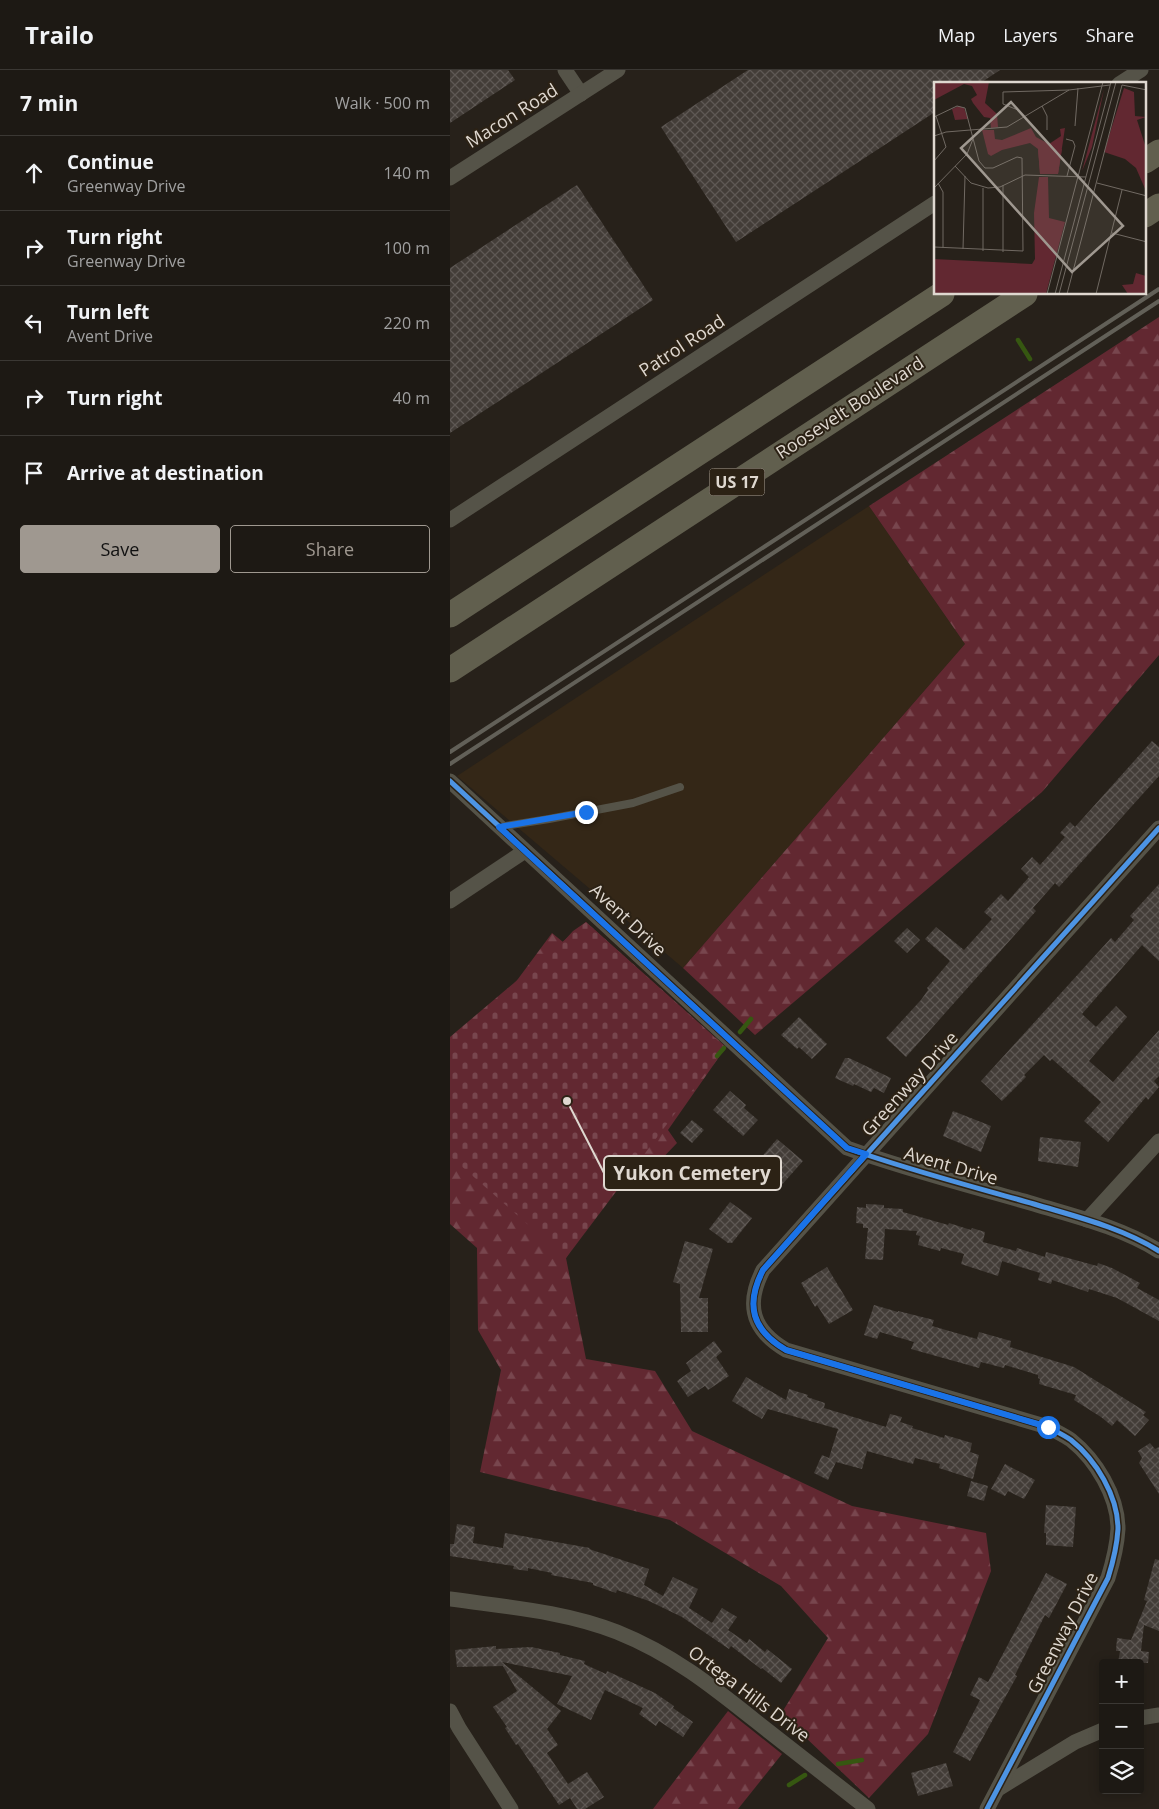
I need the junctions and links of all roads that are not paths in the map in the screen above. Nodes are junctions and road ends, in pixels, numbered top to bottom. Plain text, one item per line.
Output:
1 (564, 70) edge
2 (618, 70) edge
3 (1141, 70) edge
4 (1123, 82) edge
5 (581, 94) junction
6 (1159, 152) edge
7 (1146, 160) edge
8 (450, 178) edge
9 (934, 204) edge
10 (1159, 206) edge
11 (1146, 214) edge
12 (940, 295) edge
13 (1023, 295) edge
14 (450, 520) edge
15 (450, 615) edge
16 (450, 670) edge
17 (450, 782) edge
18 (680, 787) dead end
19 (499, 827) junction
20 (1159, 828) edge
21 (525, 850) junction
22 (450, 902) edge
23 (1159, 1141) edge
24 (866, 1154) junction
25 (1087, 1220) junction
26 (1159, 1250) edge
27 (450, 1599) edge
28 (450, 1711) edge
29 (1159, 1715) edge
30 (1144, 1717) edge
31 (1099, 1732) edge
32 (997, 1789) junction
33 (511, 1809) edge
34 (868, 1809) edge
35 (986, 1809) edge

1 - 5 street
2 - 5 street, Macon Road
3 - 4 street
5 - 8 street, Macon Road
6 - 7 highway
9 - 14 street, Patrol Road
10 - 11 highway
12 - 15 highway, US 17
13 - 16 highway, Roosevelt Boulevard / US 17
17 - 19 street, Avent Drive
18 - 19 lane
19 - 21 street, Avent Drive
20 - 24 street, Greenway Drive
21 - 22 street
21 - 24 street, Avent Drive
23 - 25 street
24 - 25 street, Avent Drive
24 - 32 street, Greenway Drive
25 - 26 street, Avent Drive
27 - 34 street, Ortega Hills Drive
28 - 33 street
29 - 30 street
31 - 32 street
32 - 35 street, Greenway Drive

